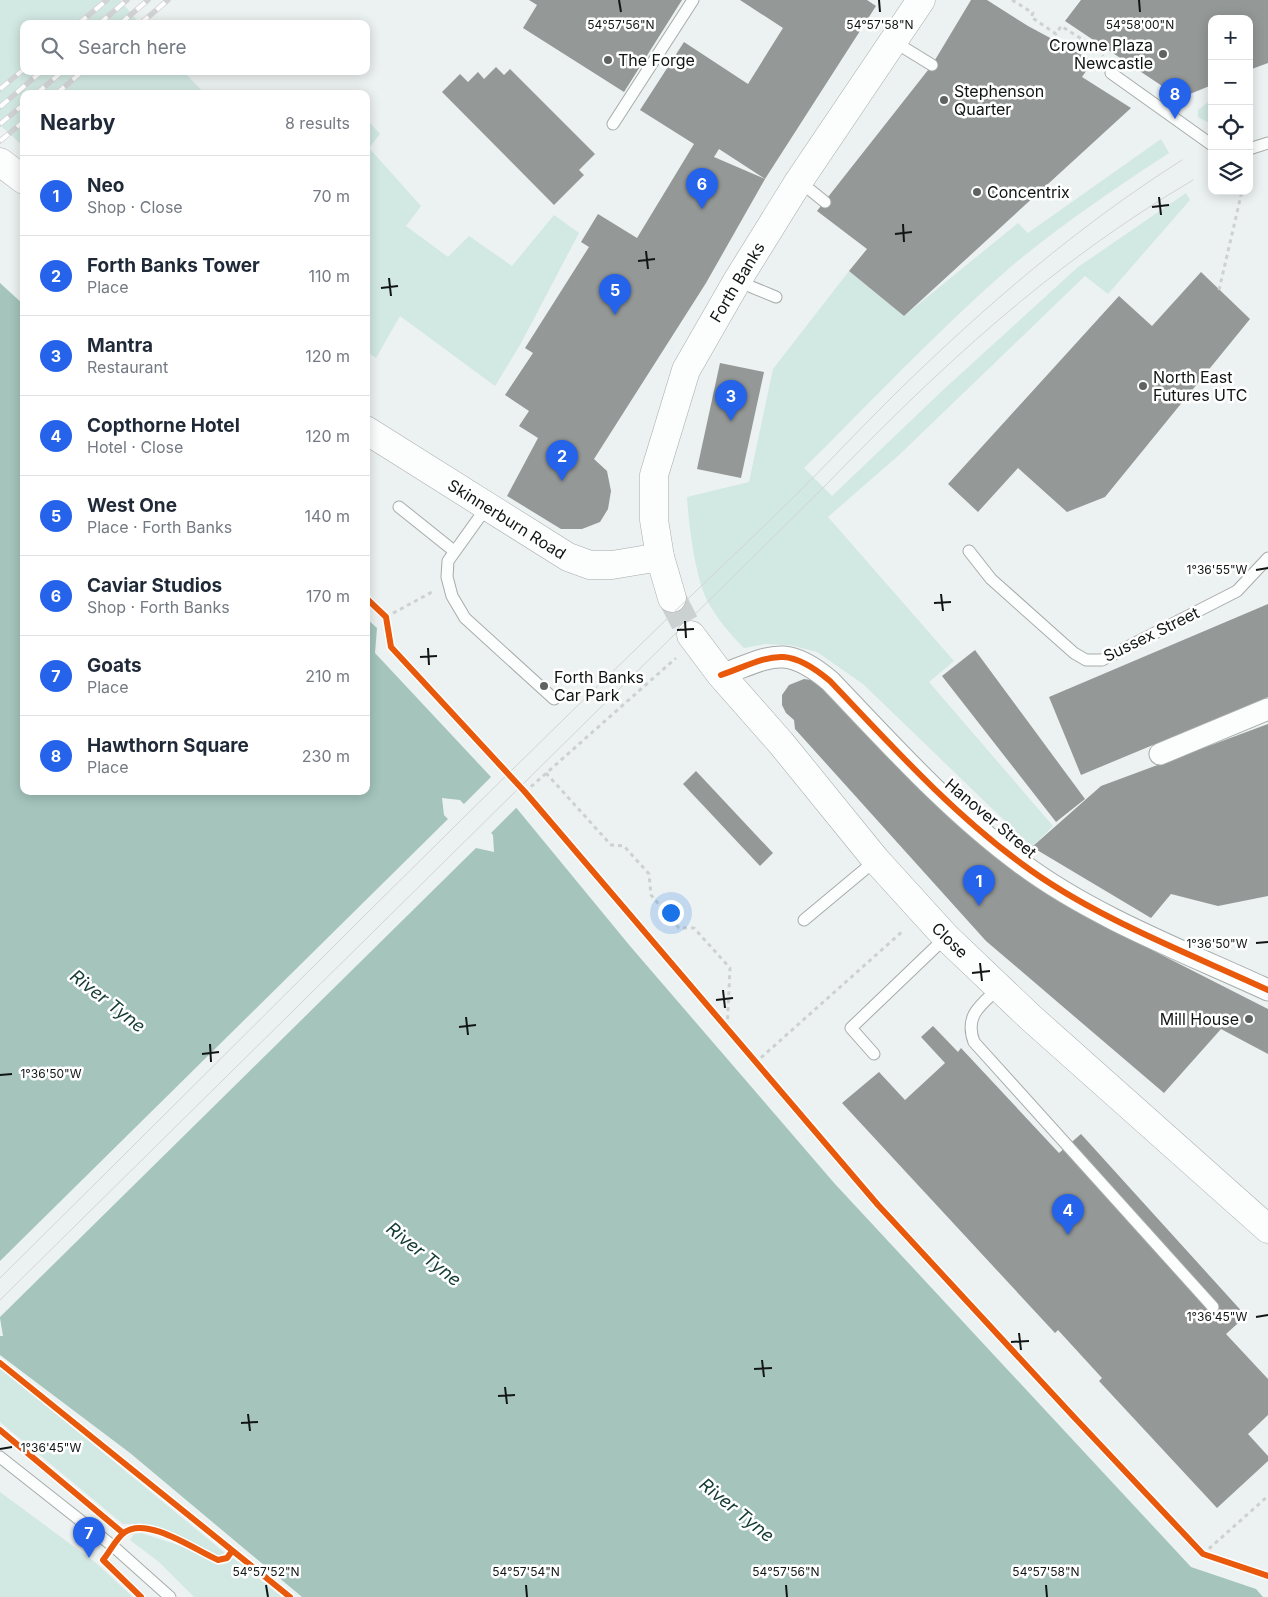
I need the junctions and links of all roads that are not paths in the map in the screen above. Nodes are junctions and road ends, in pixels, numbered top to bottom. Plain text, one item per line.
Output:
1 (693, 0) edge
2 (921, 0) edge
3 (893, 42) junction
4 (932, 65) dead end
5 (1111, 73) dead end
6 (613, 124) dead end
7 (1208, 142) edge
8 (1268, 143) edge
9 (1253, 148) edge
10 (0, 162) edge
11 (20, 177) edge
12 (799, 181) junction
13 (825, 202) dead end
14 (737, 281) junction
15 (776, 297) dead end
16 (370, 433) edge
17 (399, 507) dead end
18 (486, 508) junction
19 (454, 551) junction
20 (969, 551) dead end
21 (660, 557) junction
22 (1268, 558) edge
23 (672, 598) tunnel mouth
24 (694, 638) tunnel mouth
25 (721, 675) junction
26 (554, 699) dead end
27 (1268, 709) edge
28 (1160, 754) dead end
29 (876, 860) junction
30 (804, 920) dead end
31 (946, 937) junction
32 (1000, 987) junction
33 (1268, 990) edge
34 (874, 1054) dead end
35 (1268, 1229) edge
36 (1213, 1307) dead end
37 (0, 1457) edge
38 (170, 1597) edge

1 - 6 lane
2 - 3 main road, Forth Banks
3 - 4 lane
3 - 12 main road, Forth Banks
5 - 7 lane
8 - 9 lane
10 - 11 main road
12 - 13 lane
12 - 14 main road, Forth Banks
14 - 15 lane
14 - 21 main road, Forth Banks
16 - 18 main road, Skinnerburn Road
17 - 19 lane
18 - 19 lane
18 - 21 main road, Skinnerburn Road
19 - 26 lane
20 - 22 lane, Sussex Street
21 - 23 main road, Forth Banks
24 - 25 main road, Close
25 - 29 main road, Close
25 - 33 street, Hanover Street
27 - 28 street
29 - 30 lane
29 - 31 main road, Close
31 - 32 main road, Close
31 - 34 lane
32 - 35 main road, Close
32 - 36 lane
37 - 38 lane

